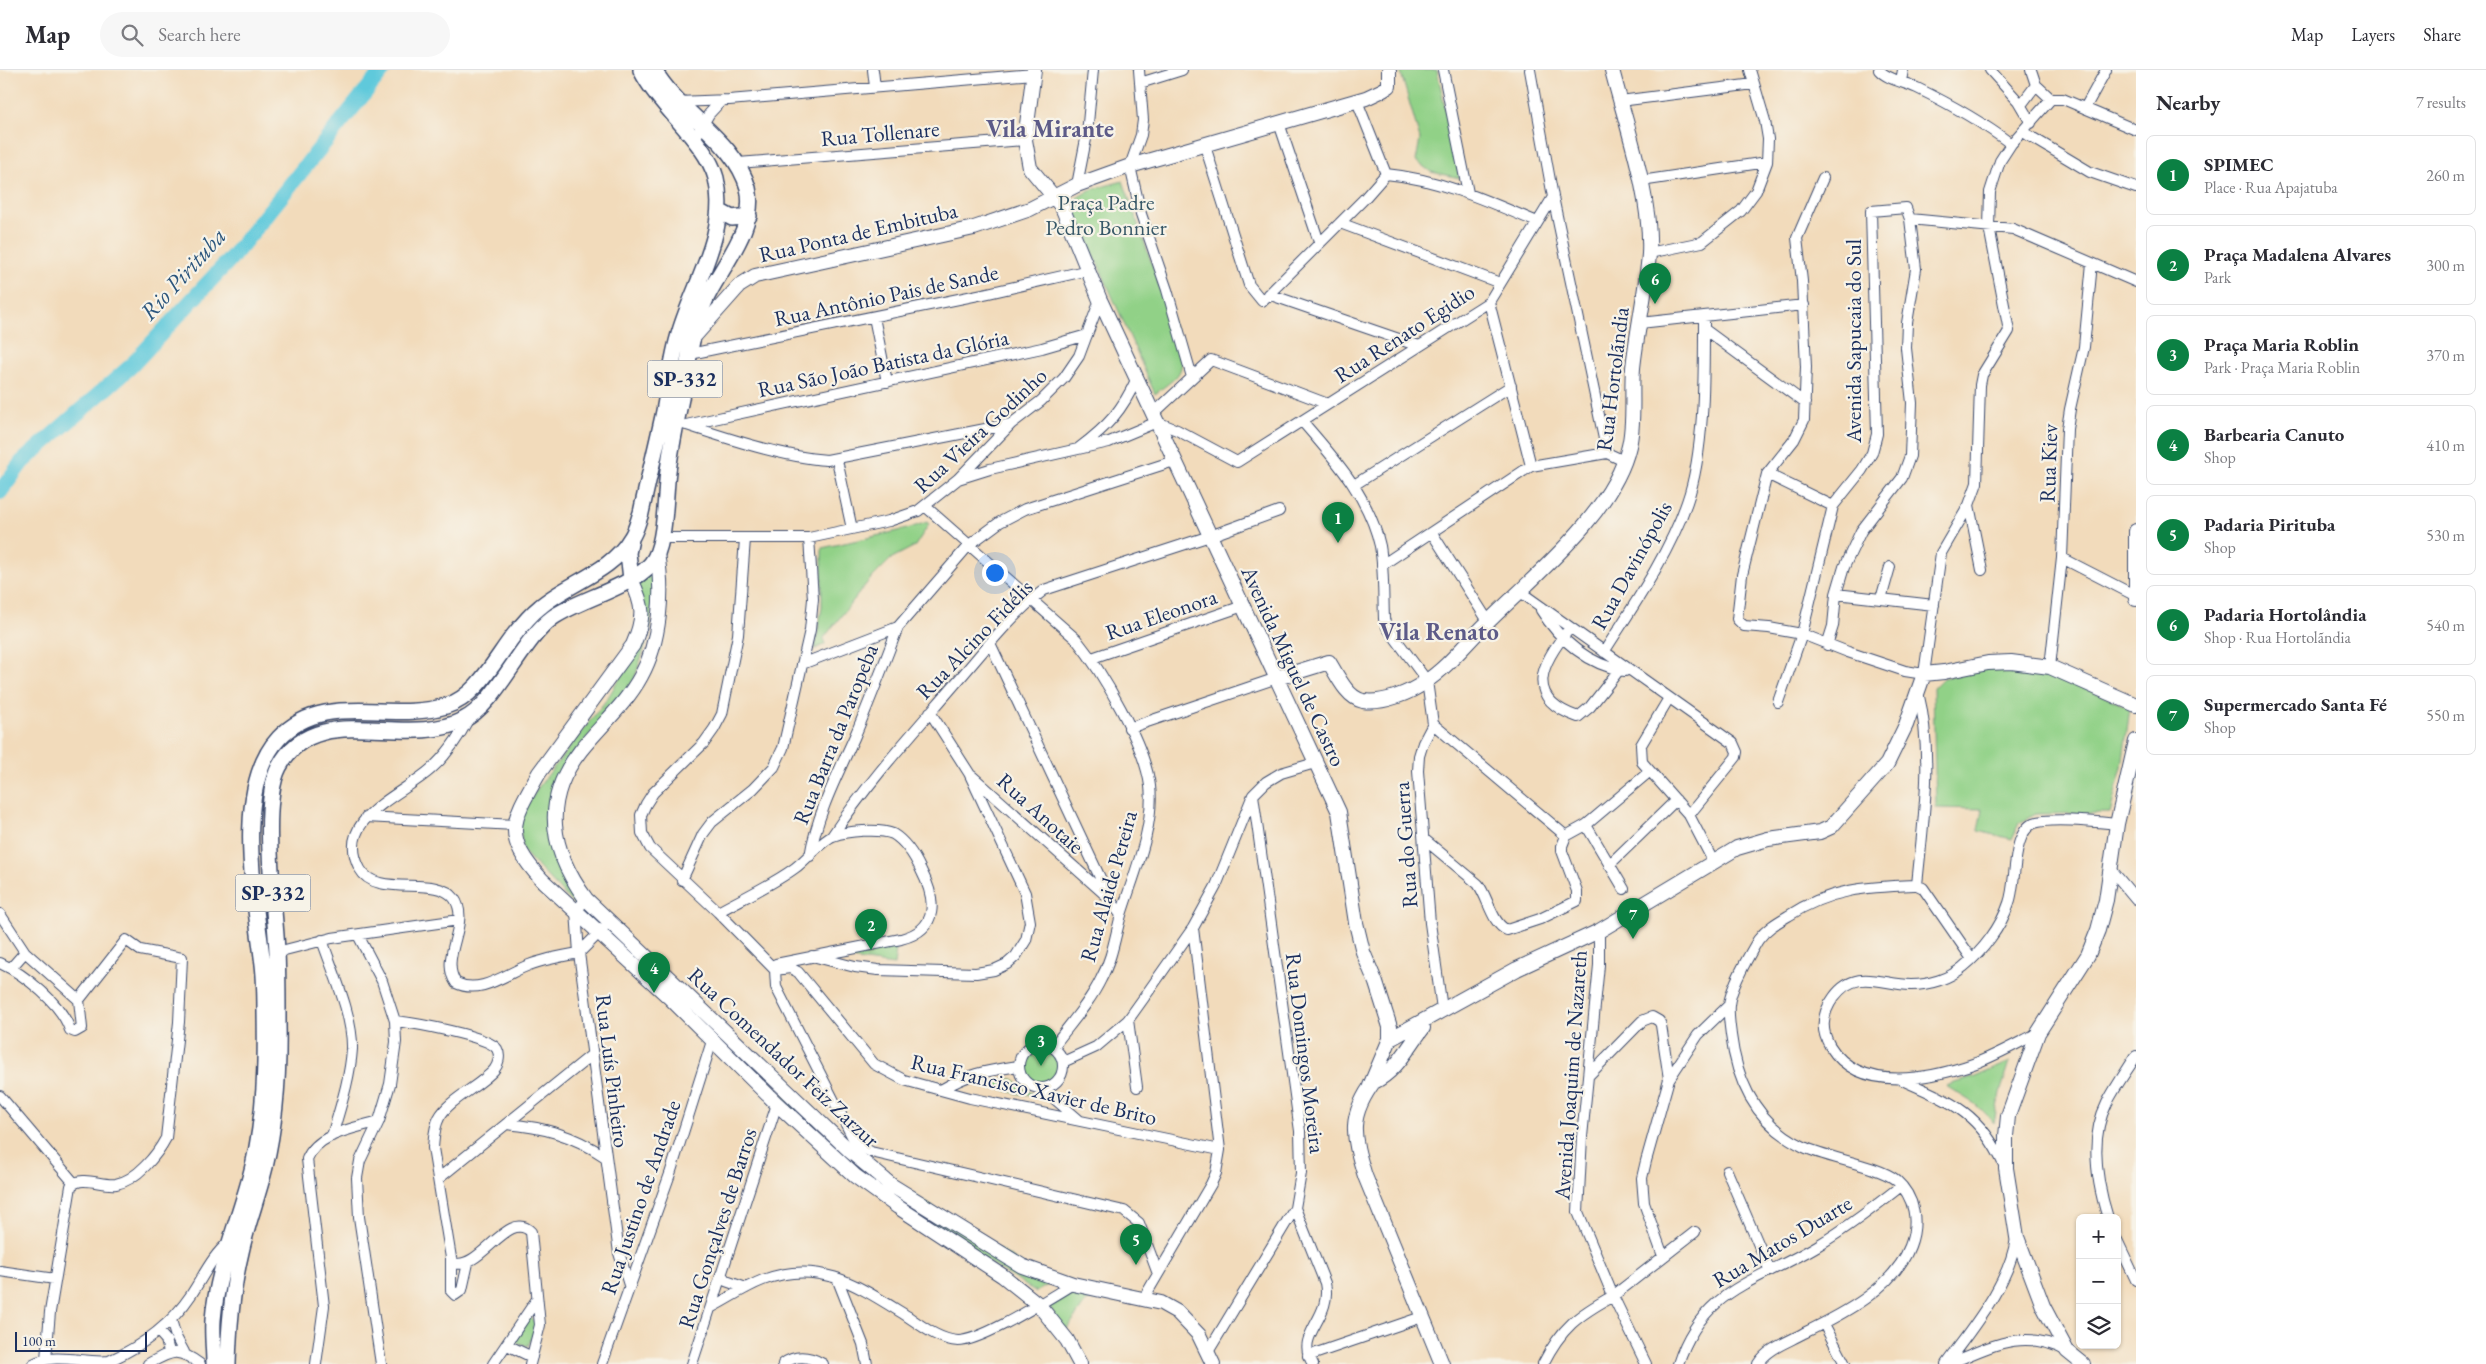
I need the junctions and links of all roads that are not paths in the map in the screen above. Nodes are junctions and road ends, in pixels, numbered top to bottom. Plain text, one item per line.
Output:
1 (641, 70) edge
2 (654, 70) edge
3 (873, 70) edge
4 (1093, 70) edge
5 (1139, 70) edge
6 (1182, 70) edge
7 (1389, 70) edge
8 (1443, 70) edge
9 (1530, 70) edge
10 (1612, 70) edge
11 (1750, 70) edge
12 (1879, 70) edge
13 (1903, 70) edge
14 (1990, 70) edge
15 (2031, 70) edge
16 (2106, 70) edge
17 (1034, 72) edge
18 (1901, 81) junction
19 (1140, 83) junction
20 (1754, 84) junction
21 (2036, 85) junction
22 (874, 87) junction
23 (2051, 99) junction
24 (722, 100) junction
25 (1357, 101) junction
26 (1620, 101) junction
27 (677, 102) junction
28 (2021, 105) junction
29 (2085, 108) junction
30 (1279, 123) junction
31 (2031, 123) junction
32 (702, 125) junction
33 (2136, 130) edge
34 (2023, 132) junction
35 (694, 140) junction
36 (1025, 140) junction
37 (2011, 144) junction
38 (1205, 146) junction
39 (1767, 162) junction
40 (739, 166) junction
41 (1130, 166) junction
42 (1386, 174) junction
43 (716, 177) junction
44 (1823, 178) dead end
45 (1641, 181) junction
46 (1077, 185) junction
47 (2136, 188) edge
48 (1468, 193) junction
49 (1553, 197) junction
50 (1058, 202) junction
51 (719, 211) junction
52 (748, 216) junction
53 (1910, 219) junction
54 (1537, 222) junction
55 (1340, 223) junction
56 (1989, 227) junction
57 (1320, 242) junction
58 (1649, 253) junction
59 (2092, 263) junction
60 (1089, 270) junction
61 (2136, 282) edge
62 (1500, 283) junction
63 (1265, 297) junction
64 (1100, 300) junction
65 (1489, 302) junction
66 (1804, 305) junction
67 (874, 317) junction
68 (1704, 317) junction
69 (1640, 323) junction
70 (1704, 329) junction
71 (1087, 335) junction
72 (691, 346) junction
73 (1419, 346) junction
74 (1192, 377) junction
75 (1137, 378) junction
76 (887, 382) junction
77 (1511, 386) junction
78 (1805, 403) junction
79 (1328, 404) junction
80 (1155, 418) junction
81 (1302, 421) junction
82 (681, 424) junction
83 (1011, 424) junction
84 (1078, 448) junction
85 (1607, 453) junction
86 (837, 460) junction
87 (1624, 461) junction
88 (1174, 462) junction
89 (1531, 466) junction
90 (1767, 474) junction
91 (958, 479) junction
92 (1354, 486) junction
93 (1969, 505) junction
94 (1833, 506) junction
95 (926, 507) junction
96 (1279, 511) dead end
97 (852, 529) junction
98 (2136, 531) edge
99 (1432, 533) junction
100 (1210, 536) junction
101 (632, 538) junction
102 (660, 538) junction
103 (809, 538) junction
104 (745, 539) junction
105 (969, 545) junction
106 (657, 554) junction
107 (2062, 558) junction
108 (1382, 565) junction
109 (1890, 567) dead end
110 (1982, 570) dead end
111 (631, 579) junction
112 (1519, 591) junction
113 (1836, 594) junction
114 (2136, 597) edge
115 (1881, 599) junction
116 (1031, 600) junction
117 (1934, 605) junction
118 (1243, 606) junction
119 (1539, 607) junction
120 (642, 618) junction
121 (657, 618) junction
122 (1488, 621) junction
123 (898, 627) junction
124 (1570, 628) junction
125 (1802, 634) junction
126 (1562, 638) junction
127 (990, 643) junction
128 (1827, 645) junction
129 (1604, 652) junction
130 (1092, 658) junction
131 (802, 664) junction
132 (2050, 666) junction
133 (1622, 668) junction
134 (1924, 674) junction
135 (1277, 678) junction
136 (1427, 681) junction
137 (1918, 692) junction
138 (1669, 698) junction
139 (1778, 702) dead end
140 (2136, 705) edge
141 (930, 712) junction
142 (469, 718) junction
143 (1433, 724) junction
144 (1129, 728) junction
145 (2136, 741) edge
146 (1315, 763) junction
147 (2133, 771) edge
148 (1649, 772) junction
149 (969, 773) junction
150 (1253, 795) junction
151 (1676, 800) junction
152 (1689, 816) junction
153 (366, 817) junction
154 (2117, 824) junction
155 (515, 825) junction
156 (1586, 825) junction
157 (832, 836) junction
158 (1566, 836) junction
159 (1424, 839) junction
160 (810, 856) junction
161 (1713, 861) junction
162 (1609, 865) junction
163 (2110, 868) junction
164 (682, 880) junction
165 (1917, 885) junction
166 (1624, 889) dead end
167 (586, 899) junction
168 (2136, 899) edge
169 (1111, 901) junction
170 (576, 911) junction
171 (718, 912) junction
172 (0, 914) edge
173 (1121, 914) junction
174 (459, 920) junction
175 (610, 922) junction
176 (1194, 928) junction
177 (1599, 931) junction
178 (599, 933) junction
179 (358, 935) junction
180 (322, 940) junction
181 (25, 952) junction
182 (277, 952) junction
183 (579, 953) junction
184 (812, 956) junction
185 (1972, 960) junction
186 (0, 963) edge
187 (11, 968) junction
188 (773, 968) junction
189 (79, 1000) junction
190 (1729, 1005) junction
191 (1442, 1009) junction
192 (1128, 1020) junction
193 (395, 1021) junction
194 (1423, 1028) junction
195 (2038, 1034) junction
196 (712, 1042) junction
197 (1394, 1042) junction
198 (1053, 1047) junction
199 (594, 1054) junction
200 (2136, 1056) edge
201 (1063, 1062) junction
202 (1018, 1066) junction
203 (1589, 1076) junction
204 (1669, 1079) junction
205 (1901, 1079) junction
206 (1372, 1084) junction
207 (1137, 1087) dead end
208 (1042, 1088) junction
209 (941, 1090) junction
210 (0, 1096) edge
211 (777, 1104) junction
212 (379, 1121) junction
213 (1080, 1121) junction
214 (506, 1124) junction
215 (332, 1136) junction
216 (853, 1148) junction
217 (1220, 1150) junction
218 (604, 1156) junction
219 (2006, 1168) junction
220 (1727, 1171) dead end
221 (438, 1179) junction
222 (74, 1183) junction
223 (1901, 1186) junction
224 (1295, 1208) junction
225 (2107, 1214) edge
226 (1695, 1232) dead end
227 (2017, 1237) junction
228 (232, 1240) junction
229 (2121, 1248) edge
230 (619, 1253) junction
231 (1663, 1256) junction
232 (450, 1258) junction
233 (639, 1260) junction
234 (468, 1262) junction
235 (0, 1271) edge
236 (1770, 1271) junction
237 (721, 1274) junction
238 (1158, 1274) junction
239 (836, 1278) junction
240 (55, 1279) junction
241 (2136, 1280) edge
242 (1073, 1284) junction
243 (629, 1285) junction
244 (746, 1288) junction
245 (1613, 1296) junction
246 (1144, 1298) junction
247 (537, 1299) junction
248 (1038, 1304) junction
249 (712, 1307) junction
250 (1422, 1317) junction
251 (171, 1320) junction
252 (1824, 1324) junction
253 (158, 1331) junction
254 (507, 1345) junction
255 (2067, 1351) junction
256 (169, 1352) junction
257 (184, 1352) junction
258 (1210, 1358) edge
259 (46, 1359) junction
260 (531, 1360) edge
261 (1311, 1360) edge
262 (33, 1364) edge
263 (148, 1364) edge
264 (200, 1364) edge
265 (214, 1364) edge
266 (228, 1364) edge
267 (316, 1364) edge
268 (381, 1364) edge
269 (493, 1364) edge
270 (602, 1364) edge
271 (692, 1364) edge
272 (783, 1364) edge
273 (823, 1364) edge
274 (867, 1364) edge
275 (1080, 1364) edge
276 (1442, 1364) edge
277 (1543, 1364) edge
278 (1646, 1364) edge
279 (1678, 1364) edge
280 (1758, 1364) edge
281 (1845, 1364) edge
282 (1947, 1364) edge
283 (2083, 1364) edge

1 - 35 main road, SP-332
2 - 27 main road, SP-332
3 - 22 street
4 - 46 street
5 - 19 street
6 - 19 street
7 - 25 street, Rua Ponta de Embituba
8 - 48 street
9 - 49 street
10 - 26 street, Rua Hortolãndia
11 - 20 street
12 - 18 street
13 - 18 street
14 - 28 street
15 - 21 street
16 - 29 street
17 - 22 street
17 - 36 street, Avenida Miguel de Castro
18 - 37 street
19 - 41 street
20 - 26 street
20 - 39 street
21 - 23 street
21 - 28 street
22 - 24 street
23 - 29 street
23 - 31 street
24 - 27 street
24 - 32 street
25 - 30 street, Rua Ponta de Embituba
25 - 42 street
26 - 45 street, Rua Hortolãndia
27 - 32 main road, SP-332
28 - 31 street
29 - 33 street
30 - 38 street, Rua Ponta de Embituba
30 - 57 street
31 - 34 street
32 - 35 street
32 - 40 main road, SP-332
34 - 37 street
34 - 47 street
35 - 43 main road, SP-332
36 - 40 street, Rua Tollenare
36 - 50 street, Avenida Miguel de Castro
37 - 56 street
38 - 41 street, Rua Ponta de Embituba
38 - 63 street
39 - 45 street
39 - 58 street
40 - 43 main road
40 - 52 main road, SP-332
41 - 46 street, Rua Ponta de Embituba
41 - 74 street
42 - 48 street
42 - 55 street
43 - 51 main road, SP-332
44 - 66 street
45 - 58 street, Rua Hortolãndia
46 - 50 street, Rua Ponta de Embituba
48 - 54 street
49 - 54 street, Rua Renato Egidio
49 - 85 street
50 - 60 street, Avenida Miguel de Castro
50 - 72 street, Rua Ponta de Embituba
51 - 52 main road
51 - 101 main road, SP-332
52 - 72 main road, SP-332
53 - 56 street
53 - 94 street, Avenida Sapucaia do Sul
53 - 113 street
54 - 62 street, Rua Renato Egidio
55 - 57 street
55 - 62 street
56 - 59 street
56 - 93 street
57 - 63 street
58 - 69 street, Rua Hortolãndia
59 - 61 street
59 - 107 street, Rua Kiev
60 - 64 street, Avenida Miguel de Castro
60 - 67 street, Rua Antônio Pais de Sande
62 - 65 street, Rua Renato Egidio
63 - 73 street
64 - 71 street, Rua Vieira Godinho
64 - 75 street, Avenida Miguel de Castro
65 - 73 street, Rua Renato Egidio
65 - 77 street
66 - 68 street
66 - 78 street
67 - 72 street, Rua Antônio Pais de Sande
67 - 76 street
68 - 69 street
68 - 70 street, Rua Davinópolis
69 - 87 street, Rua Hortolãndia
70 - 78 street
70 - 129 street, Rua Davinópolis
71 - 76 street, Rua São João Batista da Glória
71 - 83 street, Rua Vieira Godinho
72 - 82 main road, SP-332
73 - 79 street, Rua Renato Egidio
74 - 79 street
74 - 80 street
75 - 80 street, Avenida Miguel de Castro
75 - 84 street
76 - 82 street, Rua São João Batista da Glória
77 - 89 street
77 - 92 street
78 - 90 street
79 - 81 street, Rua Renato Egidio
80 - 81 street, Rua Renato Egidio
80 - 84 street
80 - 88 street, Avenida Miguel de Castro
81 - 92 street
82 - 86 street
82 - 102 main road, SP-332
83 - 86 street
83 - 91 street, Rua Vieira Godinho
84 - 91 street
85 - 87 street
85 - 89 street
86 - 97 street
87 - 112 street, Rua Hortolãndia
88 - 100 street, Avenida Miguel de Castro
88 - 105 street
89 - 99 street
90 - 94 street
90 - 125 street
91 - 95 street, Rua Vieira Godinho
92 - 108 street
93 - 110 street
93 - 117 street
94 - 125 street, Avenida Sapucaia do Sul
95 - 97 street, Rua Vieira Godinho
95 - 105 street, Rua Alaide Pereira
96 - 100 street, Rua Alcino Fidélis
97 - 103 street, Rua Vieira Godinho
98 - 114 street
99 - 108 street
99 - 122 street
100 - 116 street, Rua Alcino Fidélis
100 - 118 street, Avenida Miguel de Castro
101 - 102 main road
101 - 111 main road
101 - 228 main road, SP-332
102 - 104 street, Rua Vieira Godinho
102 - 106 main road, SP-332
103 - 104 street, Rua Vieira Godinho
103 - 131 street
104 - 164 street
105 - 116 street, Rua Alaide Pereira
105 - 123 street
106 - 111 main road, SP-332
106 - 121 street, Rua Comendador Feiz Zarzur
107 - 114 street
107 - 132 street, Rua Kiev
108 - 136 street
109 - 115 street
111 - 120 street, Rua Comendador Feiz Zarzur
111 - 142 main road, SP-332
112 - 119 street
112 - 122 street, Rua Hortolãndia
113 - 115 street
113 - 128 street
115 - 117 street
116 - 127 street, Rua Alcino Fidélis
116 - 130 street, Rua Alaide Pereira
117 - 134 street
118 - 130 street, Rua Eleonora
118 - 135 street, Avenida Miguel de Castro
119 - 124 street
119 - 126 street
120 - 121 street
120 - 155 street, Rua Comendador Feiz Zarzur
121 - 167 street, Rua Comendador Feiz Zarzur
122 - 136 street, Rua Hortolãndia
123 - 131 street
123 - 160 street, Rua Barra da Paropeba
124 - 126 street
124 - 129 street
125 - 128 street
125 - 139 street, Avenida Sapucaia do Sul
126 - 133 street
126 - 133 street
127 - 141 street, Rua Alcino Fidélis
127 - 169 street
128 - 134 street
129 - 133 street
130 - 144 street, Rua Alaide Pereira
131 - 164 street
132 - 134 street
132 - 140 street
133 - 138 street
134 - 137 street
135 - 136 street, Rua Hortolãndia
135 - 144 street
135 - 146 street, Avenida Miguel de Castro
136 - 143 street
137 - 161 street
137 - 165 street
138 - 148 street
138 - 152 street
141 - 149 street
141 - 157 street, Rua Alcino Fidélis
142 - 153 street
142 - 182 main road, SP-332
143 - 158 street
143 - 159 street, Rua do Guerra
144 - 173 street, Rua Alaide Pereira
145 - 147 street
146 - 150 street
146 - 197 street, Avenida Miguel de Castro
147 - 154 street
148 - 151 street
148 - 156 street
149 - 169 street, Rua Anotaie
149 - 184 street
150 - 176 street
150 - 224 street, Rua Domingos Moreira
151 - 152 street
151 - 162 street
152 - 161 street
153 - 155 street
153 - 174 street
154 - 163 street
154 - 185 street
155 - 170 street, Rua Comendador Feiz Zarzur
156 - 158 street
156 - 162 street
157 - 160 street, Rua Alcino Fidélis
157 - 184 street
158 - 159 street
159 - 191 street, Rua do Guerra
160 - 171 street, Rua Alcino Fidélis
161 - 177 street
162 - 166 street
163 - 168 street
163 - 195 street
164 - 171 street
165 - 185 street
165 - 190 street
167 - 170 street
167 - 175 street, Rua Comendador Feiz Zarzur
169 - 173 street
170 - 178 street, Rua Comendador Feiz Zarzur
170 - 183 street, Rua Luís Pinheiro
171 - 188 street
172 - 181 street
173 - 198 street, Rua Alaide Pereira
174 - 179 street
174 - 183 street
175 - 178 street
175 - 216 street, Rua Comendador Feiz Zarzur
176 - 192 street
176 - 217 street
177 - 191 street
177 - 203 street, Avenida Joaquim de Nazareth
178 - 183 street
178 - 196 street, Rua Comendador Feiz Zarzur
179 - 180 street
179 - 193 street
180 - 182 street
180 - 215 street
181 - 187 street
181 - 189 street
182 - 266 main road, SP-332
183 - 199 street, Rua Luís Pinheiro
184 - 188 street
185 - 205 street
186 - 187 street
187 - 189 street
188 - 209 street, Rua Francisco Xavier de Brito
188 - 216 street
189 - 222 street
190 - 204 street
190 - 223 street
191 - 194 street
191 - 197 street
192 - 201 street
192 - 207 street
193 - 212 street
193 - 221 street
194 - 197 street
194 - 206 street
195 - 205 street
195 - 219 street
196 - 211 street, Rua Comendador Feiz Zarzur
196 - 233 street, Rua Justino de Andrade
197 - 206 street
198 - 201 street
198 - 202 street
199 - 214 street
199 - 218 street, Rua Luís Pinheiro
200 - 225 street
201 - 208 street
202 - 208 street
202 - 209 street
203 - 204 street
203 - 245 street, Avenida Joaquim de Nazareth
204 - 231 street
205 - 219 street
206 - 250 street
208 - 213 street
209 - 213 street, Rua Francisco Xavier de Brito
210 - 222 street
211 - 237 street, Rua Gonçalves de Barros
211 - 248 street, Rua Comendador Feiz Zarzur
212 - 215 street
212 - 268 street
213 - 217 street, Rua Francisco Xavier de Brito
214 - 218 street
214 - 221 street
215 - 267 street
216 - 238 street
216 - 242 street, Rua Comendador Feiz Zarzur
217 - 238 street
218 - 230 street, Rua Luís Pinheiro
219 - 227 street
220 - 236 street
221 - 232 street
222 - 240 street
223 - 236 street, Rua Matos Duarte
223 - 252 street
224 - 258 street, Rua Domingos Moreira
224 - 261 street
226 - 231 street
227 - 255 street
227 - 282 street
228 - 251 street
228 - 265 main road, SP-332
229 - 241 street
230 - 233 street
230 - 243 street, Rua Luís Pinheiro
231 - 245 street
232 - 234 street
232 - 234 street
233 - 243 street, Rua Justino de Andrade
234 - 247 street
235 - 240 street
236 - 279 street, Rua Matos Duarte
237 - 244 street
237 - 249 street, Rua Gonçalves de Barros
238 - 246 street
239 - 244 street
239 - 248 street
239 - 274 street
240 - 259 street
242 - 246 street, Rua Comendador Feiz Zarzur
242 - 248 street
243 - 270 street, Rua Justino de Andrade
244 - 249 street
245 - 277 street
245 - 278 street, Avenida Joaquim de Nazareth
246 - 258 street, Rua Comendador Feiz Zarzur
247 - 254 street
247 - 260 street
248 - 275 street, Rua Comendador Feiz Zarzur
249 - 271 street, Rua Gonçalves de Barros
250 - 261 street
250 - 276 street
251 - 253 street
251 - 257 street
252 - 280 street
252 - 281 street
253 - 256 street
253 - 259 street
254 - 260 street
254 - 269 street
255 - 282 street
255 - 283 street
256 - 257 street
256 - 263 street
257 - 264 street
259 - 262 street
272 - 273 street

